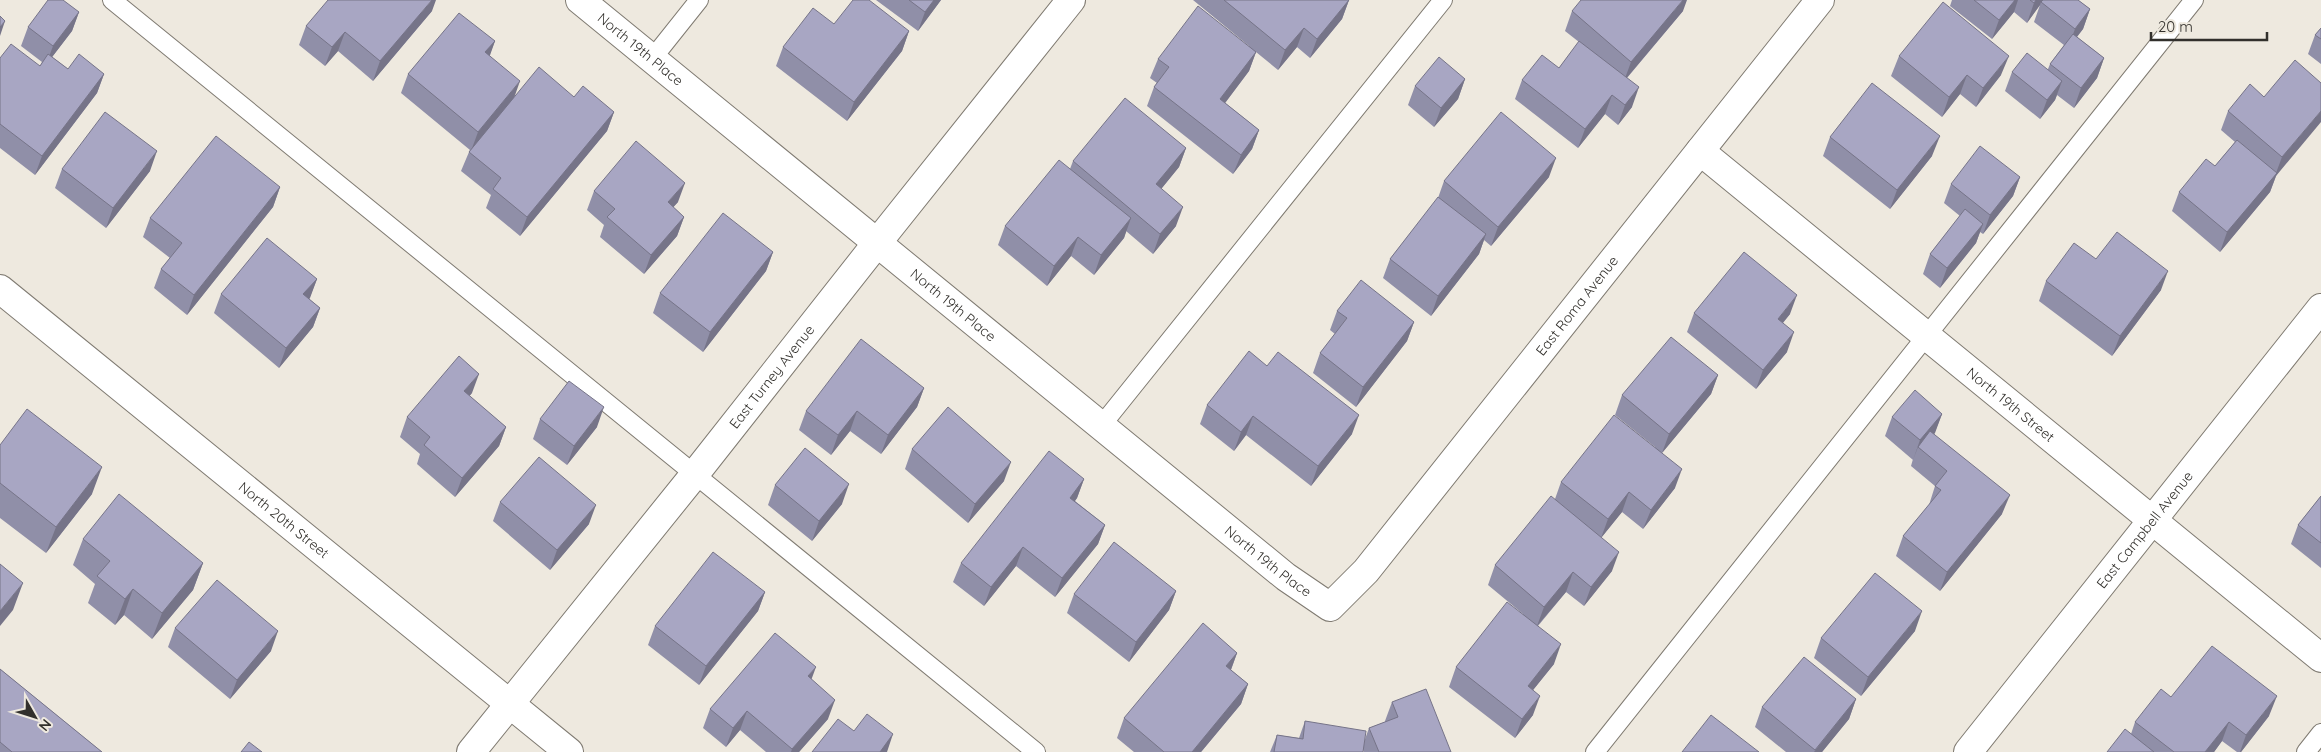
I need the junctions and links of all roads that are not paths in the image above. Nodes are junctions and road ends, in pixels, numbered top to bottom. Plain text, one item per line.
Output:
1 (112, 0) edge
2 (580, 0) edge
3 (699, 0) edge
4 (1071, 0) edge
5 (1443, 0) edge
6 (1820, 0) edge
7 (2194, 0) edge
8 (652, 58) junction
9 (1700, 151) junction
10 (877, 243) junction
11 (0, 289) edge
12 (2321, 308) edge
13 (1926, 336) junction
14 (1101, 426) junction
15 (695, 474) junction
16 (2151, 520) junction
17 (1330, 607) joint
18 (2321, 658) edge
19 (509, 704) junction
20 (2321, 733) edge
21 (471, 752) edge
22 (569, 752) edge
23 (1036, 752) edge
24 (1595, 752) edge
25 (1968, 752) edge
26 (2306, 752) edge

1 - 15 lane
2 - 8 street, North 19th Place
3 - 8 lane
4 - 10 street, East Turney Avenue
5 - 14 lane
6 - 9 street, East Roma Avenue
7 - 13 lane
8 - 10 street, North 19th Place
9 - 13 street, North 19th Street
9 - 17 street, East Roma Avenue
10 - 14 street, North 19th Place
10 - 15 street, East Turney Avenue
11 - 19 street, North 20th Street
12 - 16 street, East Campbell Avenue
13 - 16 street, North 19th Street
13 - 24 lane
14 - 17 street, North 19th Place
15 - 19 street, East Turney Avenue
15 - 23 lane
16 - 18 street, North 19th Street
16 - 25 street, East Campbell Avenue
19 - 21 street, East Turney Avenue
19 - 22 street, North 20th Street
20 - 26 lane

